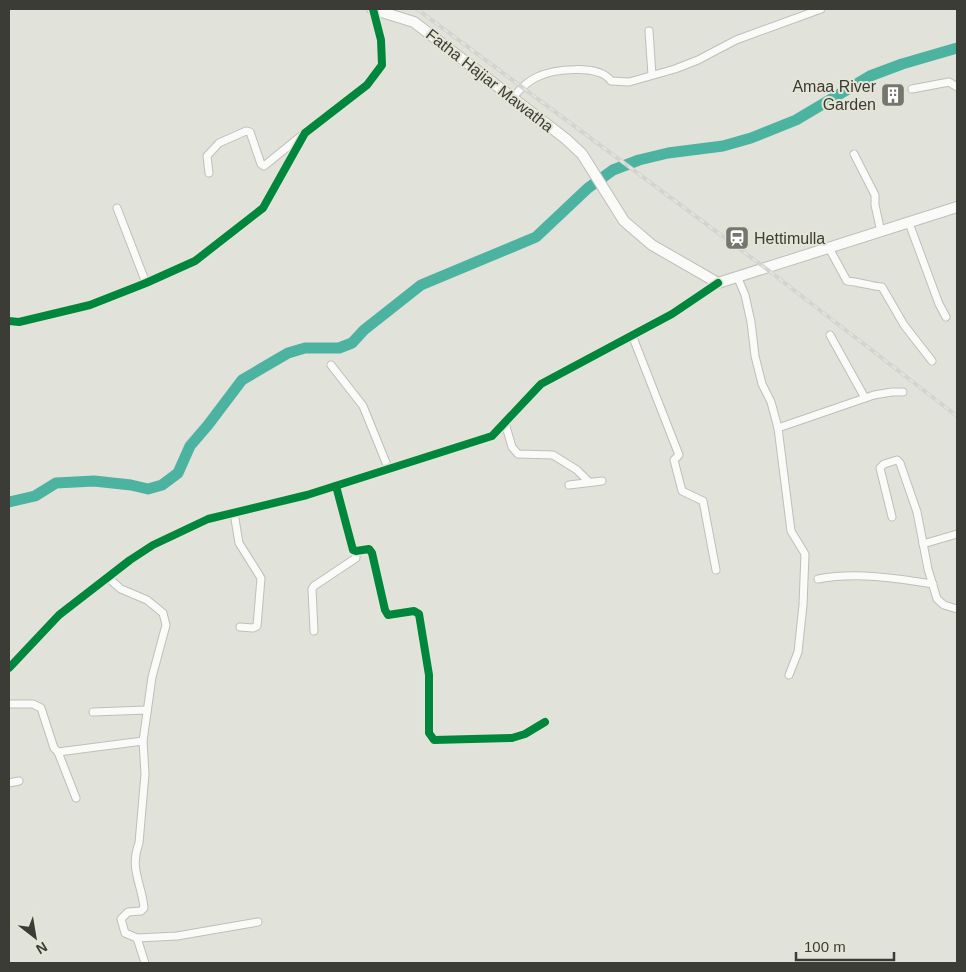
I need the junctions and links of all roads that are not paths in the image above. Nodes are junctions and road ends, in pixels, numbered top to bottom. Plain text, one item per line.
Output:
1 (372, 9) edge
2 (821, 9) edge
3 (649, 31) dead end
4 (652, 75) junction
5 (957, 87) edge
6 (912, 89) dead end
7 (513, 96) junction
8 (305, 133) junction
9 (854, 154) dead end
10 (209, 173) dead end
11 (957, 207) edge
12 (116, 208) dead end
13 (909, 223) junction
14 (881, 232) junction
15 (829, 248) junction
16 (737, 276) junction
17 (146, 283) junction
18 (718, 283) junction
19 (946, 317) dead end
20 (9, 321) edge
21 (632, 335) junction
22 (830, 335) dead end
23 (932, 361) dead end
24 (331, 364) dead end
25 (903, 392) dead end
26 (865, 398) junction
27 (505, 423) junction
28 (778, 428) junction
29 (388, 470) junction
30 (602, 481) dead end
31 (589, 482) junction
32 (569, 484) dead end
33 (336, 486) junction
34 (234, 513) junction
35 (892, 518) dead end
36 (957, 534) edge
37 (923, 544) junction
38 (356, 552) junction
39 (716, 570) dead end
40 (108, 577) junction
41 (818, 579) dead end
42 (933, 584) junction
43 (957, 609) edge
44 (240, 627) dead end
45 (314, 631) dead end
46 (9, 668) edge
47 (789, 676) dead end
48 (9, 704) edge
49 (147, 710) junction
50 (93, 712) dead end
51 (545, 722) dead end
52 (143, 741) junction
53 (58, 752) junction
54 (18, 781) dead end
55 (9, 783) edge
56 (76, 798) dead end
57 (258, 922) dead end
58 (137, 938) junction
59 (145, 963) edge

1 - 7 main road, Fatha Hajiar Mawatha
1 - 8 street
2 - 4 street
3 - 4 street
4 - 7 street
5 - 6 street
7 - 18 main road, Fatha Hajiar Mawatha
8 - 10 street
8 - 17 street
9 - 14 street
11 - 13 main road
12 - 17 street
13 - 14 main road
13 - 19 street
14 - 15 main road
15 - 16 main road
15 - 23 street
16 - 18 main road
16 - 28 street
17 - 20 street
18 - 21 street
21 - 27 street
21 - 39 street
22 - 26 street
24 - 29 street
25 - 26 street
26 - 28 street
27 - 29 street
27 - 31 street
28 - 47 street
29 - 33 street
30 - 31 street
31 - 32 street
33 - 34 street
33 - 38 street
34 - 40 street
34 - 44 street
35 - 37 street
36 - 37 street
37 - 42 street
38 - 45 street
38 - 51 street
40 - 46 street
40 - 49 street
41 - 42 street
42 - 43 street
48 - 53 street
49 - 50 street
49 - 52 street
52 - 53 street
52 - 58 street
53 - 56 street
54 - 55 street
57 - 58 street
58 - 59 street

